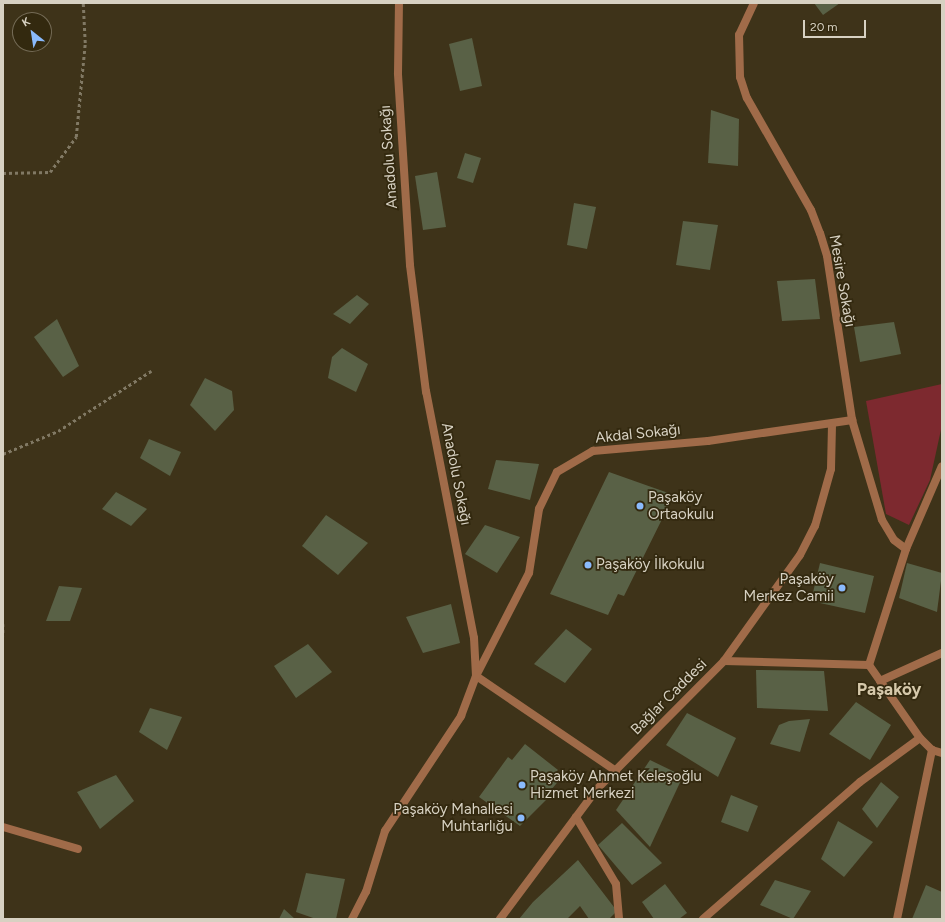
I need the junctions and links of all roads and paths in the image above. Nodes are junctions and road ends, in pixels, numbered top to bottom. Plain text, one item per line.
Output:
1 (83, 3) edge
2 (399, 3) edge
3 (754, 3) edge
4 (3, 173) edge
5 (151, 371) dead end
6 (852, 420) junction
7 (832, 424) junction
8 (3, 454) edge
9 (942, 466) edge
10 (906, 549) junction
11 (3, 624) edge
12 (3, 636) edge
13 (942, 653) edge
14 (724, 661) junction
15 (869, 665) junction
16 (476, 676) junction
17 (880, 681) junction
18 (920, 738) junction
19 (932, 750) junction
20 (942, 753) edge
21 (616, 771) junction
22 (576, 817) junction
23 (3, 827) edge
24 (78, 848) dead end
25 (352, 919) edge
26 (500, 919) edge
27 (619, 919) edge
28 (703, 919) edge
29 (897, 919) edge

1 - 4 path
2 - 16 street, Anadolu Sokağı
3 - 6 street, Mesire Sokağı
5 - 8 path
6 - 7 street, Akdal Sokağı
6 - 10 street, Mesire Sokağı
7 - 14 street
7 - 16 street, Akdal Sokağı
9 - 10 street
10 - 15 street
11 - 12 path
13 - 17 street
14 - 15 street, Bağlar Caddesi
14 - 21 street, Bağlar Caddesi
15 - 17 street
16 - 21 street
16 - 25 street, Anadolu Sokağı
17 - 18 street
18 - 19 street
18 - 28 street
19 - 20 street
19 - 29 street
21 - 22 street, Bağlar Caddesi
22 - 26 street, Bağlar Caddesi
22 - 27 street
23 - 24 street

